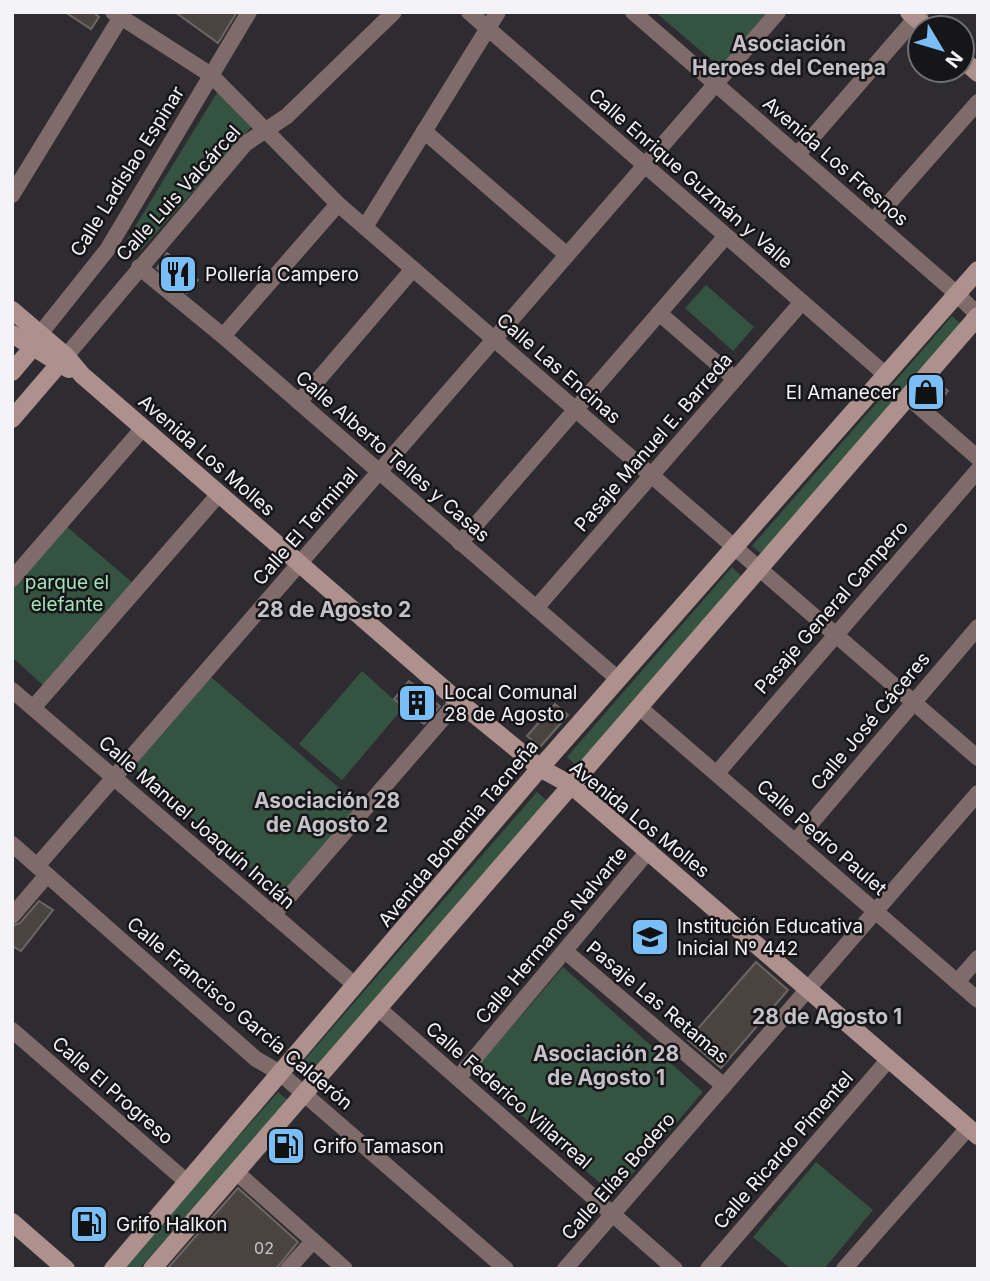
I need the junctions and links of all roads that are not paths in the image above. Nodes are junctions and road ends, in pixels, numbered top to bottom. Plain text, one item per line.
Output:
1 (249, 12) edge
2 (394, 12) edge
3 (469, 12) edge
4 (498, 12) edge
5 (633, 12) edge
6 (778, 12) edge
7 (117, 15) edge
8 (488, 29) junction
9 (906, 32) edge
10 (211, 75) junction
11 (716, 84) junction
12 (978, 102) edge
13 (265, 129) junction
14 (425, 131) junction
15 (797, 155) junction
16 (645, 166) junction
17 (12, 195) edge
18 (338, 204) junction
19 (873, 222) junction
20 (365, 227) junction
21 (726, 236) junction
22 (567, 255) junction
23 (139, 267) junction
24 (414, 270) junction
25 (978, 270) edge
26 (957, 294) junction
27 (802, 302) junction
28 (12, 310) edge
29 (659, 313) junction
30 (978, 316) edge
31 (12, 334) edge
32 (223, 336) junction
33 (36, 340) junction
34 (494, 340) junction
35 (62, 360) junction
36 (12, 372) edge
37 (886, 375) junction
38 (735, 379) junction
39 (908, 397) junction
40 (299, 402) junction
41 (575, 410) junction
42 (12, 419) edge
43 (143, 428) junction
44 (978, 458) edge
45 (978, 470) edge
46 (379, 472) junction
47 (651, 476) junction
48 (219, 494) junction
49 (460, 542) junction
50 (734, 548) junction
51 (300, 564) junction
52 (758, 569) junction
53 (12, 579) edge
54 (536, 608) junction
55 (978, 626) edge
56 (834, 635) junction
57 (618, 679) junction
58 (12, 690) edge
59 (458, 701) junction
60 (913, 702) junction
61 (639, 707) junction
62 (33, 708) junction
63 (978, 758) edge
64 (540, 768) junction
65 (717, 773) junction
66 (114, 778) junction
67 (571, 785) junction
68 (978, 793) edge
69 (795, 842) junction
70 (12, 844) edge
71 (649, 850) junction
72 (42, 871) junction
73 (875, 911) junction
74 (273, 915) junction
75 (12, 916) edge
76 (565, 951) junction
77 (978, 958) edge
78 (957, 982) junction
79 (355, 985) junction
80 (807, 990) junction
81 (978, 1000) edge
82 (378, 1008) junction
83 (12, 1030) edge
84 (889, 1059) junction
85 (280, 1073) junction
86 (458, 1078) junction
87 (724, 1086) junction
88 (304, 1093) junction
89 (973, 1132) edge
90 (236, 1172) junction
91 (187, 1182) junction
92 (612, 1214) junction
93 (12, 1222) edge
94 (313, 1241) junction
95 (66, 1269) edge
96 (113, 1269) edge
97 (152, 1269) edge
98 (288, 1269) edge
99 (345, 1269) edge
100 (506, 1269) edge
101 (565, 1269) edge
102 (675, 1269) edge
103 (708, 1269) edge
104 (844, 1269) edge

1 - 10 street, Calle Ladislao Espinar
2 - 13 street, Calle Luis Valcárcel
3 - 8 street, Calle Enrique Guzmán y Valle
4 - 8 street
5 - 11 street, Avenida Los Fresnos
6 - 11 street, Calle El Terminal
7 - 10 street, Calle Las Encinas
7 - 17 street
8 - 14 street
8 - 16 street, Calle Enrique Guzmán y Valle
9 - 15 street
10 - 13 street, Calle Las Encinas
10 - 33 street, Calle Ladislao Espinar
11 - 15 street, Avenida Los Fresnos
11 - 16 street, Calle El Terminal
12 - 19 street
13 - 18 street, Calle Las Encinas
13 - 23 street, Calle Luis Valcárcel
14 - 20 street
14 - 22 street
15 - 19 street, Avenida Los Fresnos
16 - 21 street, Calle Enrique Guzmán y Valle
16 - 22 street, Calle El Terminal
18 - 20 street, Calle Las Encinas
18 - 32 street
19 - 26 street, Avenida Los Fresnos
20 - 24 street, Calle Las Encinas
21 - 27 street, Calle Enrique Guzmán y Valle
21 - 29 street
22 - 34 street, Calle El Terminal
23 - 32 street, Calle Alberto Telles y Casas
23 - 35 street, Calle Luis Valcárcel
24 - 34 street, Calle Las Encinas
24 - 40 street
25 - 26 main road, Avenida Bohemia Tacneña
26 - 30 street, Avenida Los Fresnos
26 - 37 main road, Avenida Bohemia Tacneña
27 - 37 street, Calle Enrique Guzmán y Valle
27 - 38 street, Pasaje Manuel E. Barreda
28 - 33 main road, Avenida Los Molles
29 - 38 street
29 - 41 street
30 - 39 main road
31 - 33 main road, Avenida Los Molles
32 - 40 street, Calle Alberto Telles y Casas
33 - 35 main road, Avenida Los Molles
33 - 36 main road
34 - 41 street, Calle Las Encinas
34 - 46 street, Calle El Terminal
35 - 42 main road
35 - 43 main road, Avenida Los Molles
37 - 50 main road, Avenida Bohemia Tacneña
38 - 47 street, Pasaje Manuel E. Barreda
39 - 44 street
39 - 52 main road
40 - 46 street, Calle Alberto Telles y Casas
41 - 47 street, Calle Las Encinas
41 - 49 street
43 - 48 main road, Avenida Los Molles
43 - 53 street
45 - 56 street, Pasaje General Campero
46 - 49 street, Calle Alberto Telles y Casas
46 - 51 street, Calle El Terminal
47 - 50 street, Calle Las Encinas
47 - 54 street, Pasaje Manuel E. Barreda
48 - 51 main road, Avenida Los Molles
48 - 62 street
49 - 54 street, Calle Alberto Telles y Casas
50 - 52 street, Calle Las Encinas
50 - 57 main road, Avenida Bohemia Tacneña
51 - 59 main road, Avenida Los Molles
51 - 66 street, Calle El Terminal
52 - 56 street, Calle Las Encinas
52 - 61 main road
54 - 57 street, Calle Alberto Telles y Casas
55 - 60 street, Calle José Cáceres
56 - 60 street, Calle Las Encinas
56 - 65 street, Pasaje General Campero
57 - 64 main road, Avenida Bohemia Tacneña
58 - 62 street, Calle Manuel Joaquín Inclán
59 - 64 main road, Avenida Los Molles
59 - 74 street
60 - 63 street, Calle Las Encinas
60 - 69 street, Calle José Cáceres
61 - 65 street, Calle Pedro Paulet
61 - 67 main road
62 - 66 street, Calle Manuel Joaquín Inclán
64 - 67 main road, Avenida Los Molles
64 - 79 main road, Avenida Bohemia Tacneña
65 - 69 street, Calle Pedro Paulet
66 - 72 street, Calle El Terminal
66 - 74 street, Calle Manuel Joaquín Inclán
67 - 71 main road, Avenida Los Molles
67 - 82 main road
68 - 73 street, Calle Elías Bodero
69 - 73 street, Calle Pedro Paulet
70 - 72 street, Calle Francisco García Calderón
71 - 76 street, Calle Hermanos Nalvarte
71 - 80 main road, Avenida Los Molles
72 - 75 street, Calle El Terminal
72 - 85 street, Calle Francisco García Calderón
73 - 78 street, Calle Pedro Paulet
73 - 80 street, Calle Elías Bodero
74 - 79 street, Calle Manuel Joaquín Inclán
76 - 86 street, Calle Hermanos Nalvarte
76 - 87 street, Pasaje Las Retamas
77 - 78 street
78 - 81 street, Calle Pedro Paulet
79 - 85 main road, Avenida Bohemia Tacneña
80 - 84 main road, Avenida Los Molles
80 - 87 street, Calle Elías Bodero
82 - 86 street, Calle Federico Villarreal
82 - 88 main road
83 - 91 street, Calle El Progreso
84 - 89 main road, Avenida Los Molles
84 - 103 street, Calle Ricardo Pimentel
85 - 88 street, Calle Francisco García Calderón
85 - 91 main road, Avenida Bohemia Tacneña
86 - 92 street, Calle Federico Villarreal
87 - 92 street, Calle Elías Bodero
88 - 90 main road
88 - 100 street, Calle Francisco García Calderón
89 - 104 street
90 - 94 street
90 - 97 main road
91 - 96 main road, Avenida Bohemia Tacneña
92 - 101 street, Calle Elías Bodero
92 - 102 street, Calle Federico Villarreal
93 - 95 main road
94 - 98 street
94 - 99 street

